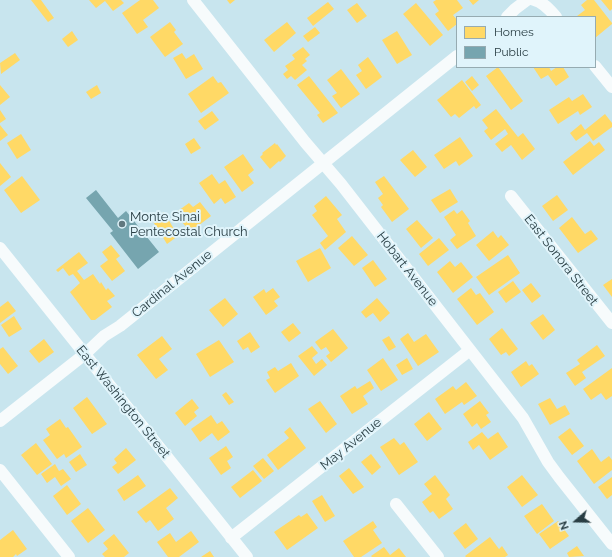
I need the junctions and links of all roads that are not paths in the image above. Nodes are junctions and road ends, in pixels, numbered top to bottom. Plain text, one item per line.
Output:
1 (193, 0) edge
2 (527, 0) edge
3 (534, 0) edge
4 (508, 16) edge
5 (555, 16) edge
6 (456, 57) edge
7 (596, 67) edge
8 (612, 87) edge
9 (323, 163) junction
10 (511, 196) dead end
11 (0, 248) edge
12 (612, 324) edge
13 (470, 350) junction
14 (85, 354) junction
15 (0, 421) edge
16 (0, 470) edge
17 (396, 504) dead end
18 (231, 538) junction
19 (612, 544) edge
20 (69, 557) edge
21 (247, 557) edge
22 (438, 557) edge

1 - 9 street, Hobart Avenue
2 - 4 street
3 - 5 street
6 - 9 street, Cardinal Avenue
7 - 8 street
9 - 13 street, Hobart Avenue
9 - 14 street, Cardinal Avenue
10 - 12 street, East Sonora Street
11 - 14 street, East Washington Street
13 - 18 street, May Avenue
13 - 19 street, Hobart Avenue
14 - 15 street, Cardinal Avenue
14 - 18 street, East Washington Street
16 - 20 street
17 - 22 street
18 - 21 street, East Washington Street

